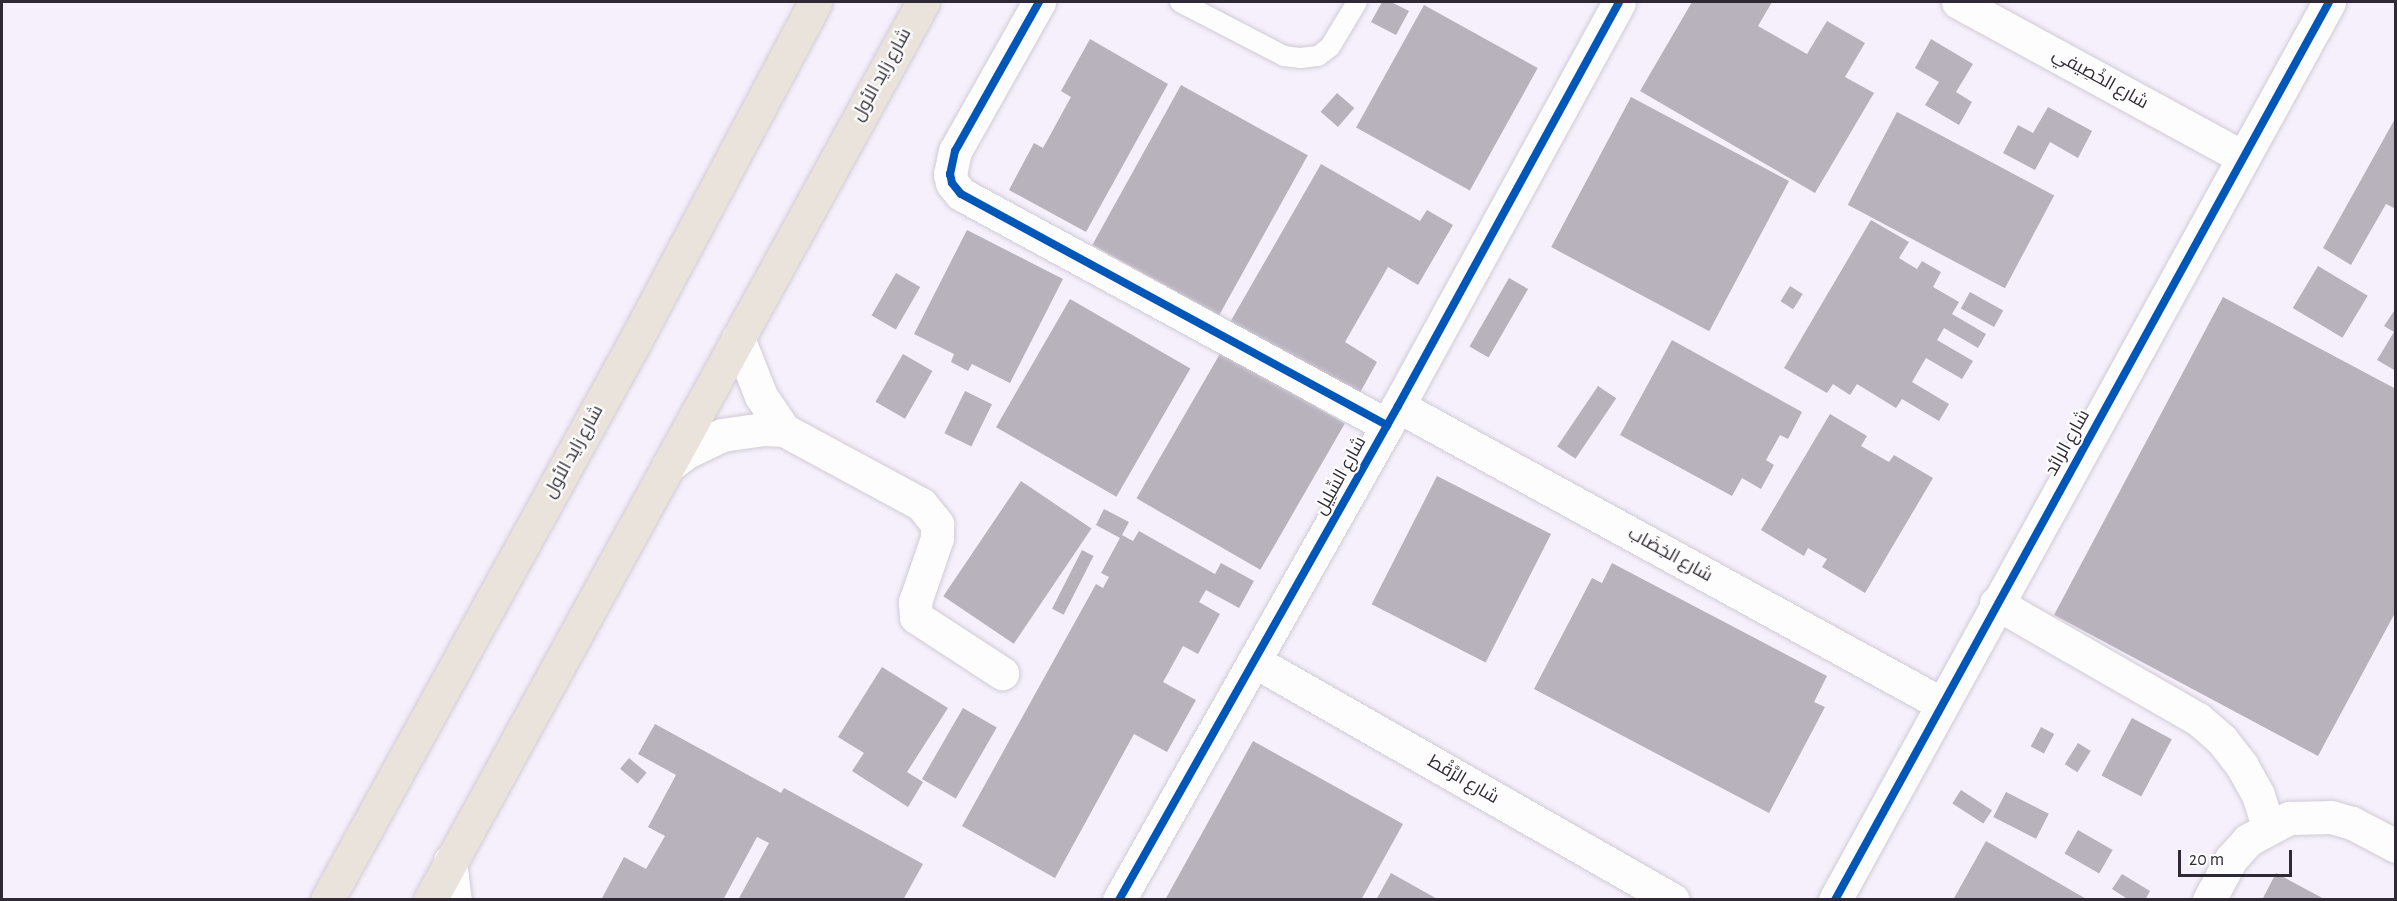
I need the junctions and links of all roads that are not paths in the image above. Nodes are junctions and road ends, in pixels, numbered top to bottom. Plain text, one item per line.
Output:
1 (922, 2) edge
2 (1039, 2) edge
3 (1180, 2) edge
4 (1357, 2) edge
5 (1619, 2) edge
6 (1958, 2) edge
7 (2329, 2) edge
8 (810, 5) edge
9 (2242, 157) junction
10 (738, 338) junction
11 (1393, 416) junction
12 (784, 430) junction
13 (668, 466) junction
14 (1996, 603) junction
15 (1254, 662) junction
16 (1002, 673) dead end
17 (1942, 704) junction
18 (2268, 826) junction
19 (2396, 846) edge
20 (450, 861) junction
21 (327, 900) edge
22 (430, 900) edge
23 (455, 900) edge
24 (1119, 900) edge
25 (1673, 900) edge
26 (1835, 900) edge
27 (2209, 900) edge

1 - 10 main road, شارع زايد الأول
2 - 11 street, شارع الخِضَاب
3 - 4 lane
5 - 11 street, شارع السِّلِيل
6 - 9 street, شارع الخْصِيفي
7 - 9 street, شارع الرائد
8 - 21 main road, شارع زايد الأول
9 - 14 street, شارع الرائد
10 - 12 street
10 - 13 main road, شارع زايد الأول
11 - 15 street, شارع السِّلِيل
11 - 17 street, شارع الخِضَاب
12 - 13 street, شارع زايد الأول
12 - 16 street
13 - 20 main road, شارع زايد الأول
14 - 17 street, شارع الرائد
14 - 18 street
15 - 24 street, شارع السِّلِيل
15 - 25 street, شارع الرَّقْط
17 - 26 street, شارع الرائد
18 - 19 street
18 - 27 street
20 - 22 main road, شارع زايد الأول
20 - 23 street

